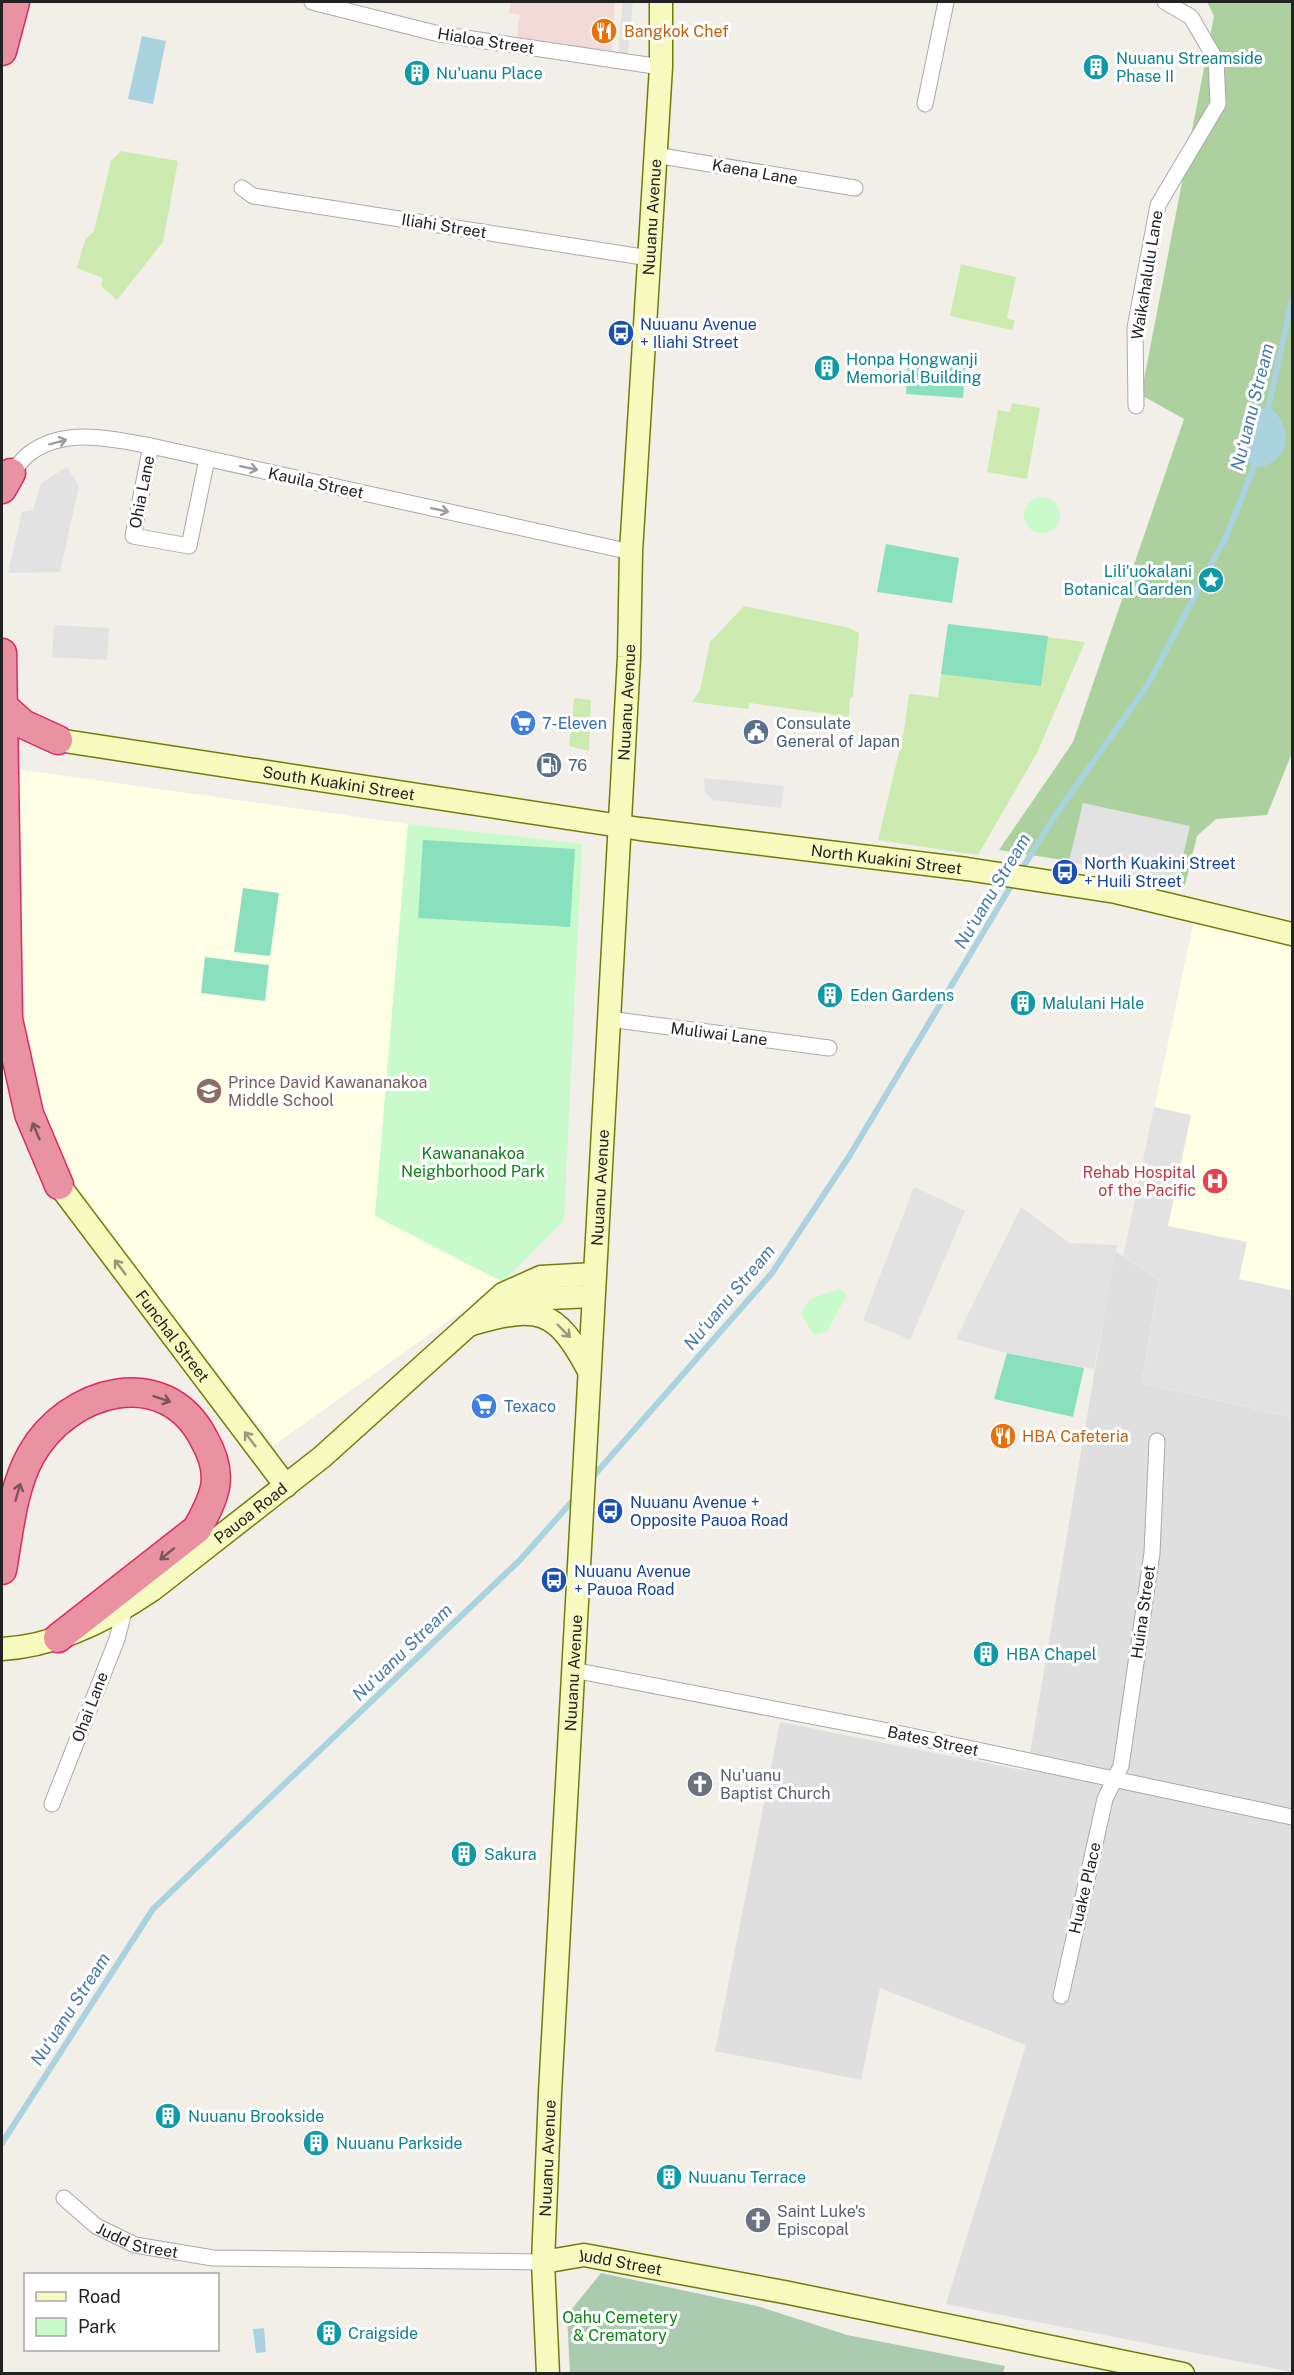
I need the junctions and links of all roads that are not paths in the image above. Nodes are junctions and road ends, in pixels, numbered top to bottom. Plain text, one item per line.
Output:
1 (15, 2) edge
2 (312, 2) edge
3 (661, 2) edge
4 (946, 2) edge
5 (1165, 2) edge
6 (2, 51) edge
7 (661, 67) junction
8 (925, 104) dead end
9 (655, 155) junction
10 (242, 188) dead end
11 (855, 188) dead end
12 (649, 258) junction
13 (1136, 406) dead end
14 (151, 446) junction
15 (207, 459) junction
16 (6, 481) edge
17 (631, 552) junction
18 (2, 653) edge
19 (3, 706) junction
20 (58, 740) junction
21 (4, 771) junction
22 (618, 826) junction
23 (1293, 934) edge
24 (609, 1020) junction
25 (830, 1048) dead end
26 (59, 1185) joint
27 (594, 1274) junction
28 (592, 1296) junction
29 (470, 1325) junction
30 (590, 1371) junction
31 (1157, 1441) dead end
32 (286, 1486) junction
33 (2, 1570) edge
34 (125, 1608) junction
35 (58, 1638) junction
36 (2, 1649) edge
37 (573, 1670) junction
38 (1114, 1780) junction
39 (52, 1804) dead end
40 (1293, 1817) edge
41 (1061, 1996) dead end
42 (64, 2198) dead end
43 (543, 2262) junction
44 (548, 2373) edge
45 (1183, 2373) edge

1 - 6 highway
2 - 7 street, Hialoa Street
3 - 7 main road, Nuuanu Avenue
4 - 8 street
5 - 13 street, Waikahalulu Lane
7 - 9 main road, Nuuanu Avenue
9 - 11 street, Kaena Lane
9 - 12 main road, Nuuanu Avenue
10 - 12 street, Iliahi Street
12 - 17 main road, Nuuanu Avenue
14 - 15 street, Kauila Street
14 - 15 street, Ohia Lane
16 -> 14 street, Kauila Street
15 -> 17 street, Kauila Street
17 - 22 main road, Nuuanu Avenue
18 - 19 highway
19 - 20 highway
19 - 21 highway
20 - 21 highway
20 - 22 main road, South Kuakini Street
26 -> 21 highway
22 - 23 main road, North Kuakini Street
22 - 24 main road, Nuuanu Avenue
24 - 25 street, Muliwai Lane
24 - 27 main road, Nuuanu Avenue
32 -> 26 main road, Funchal Street
27 - 28 main road, Nuuanu Avenue
27 - 29 main road
28 - 29 main road
28 - 30 main road, Nuuanu Avenue
29 -> 30 main road
29 - 32 main road, Pauoa Road
30 - 37 main road, Nuuanu Avenue
31 - 38 street, Huina Street
32 - 34 main road, Pauoa Road
33 -> 35 highway
34 - 35 main road, Pauoa Road
34 - 39 street, Ohai Lane
35 - 36 main road, Pauoa Road
37 - 38 street, Bates Street
37 - 43 main road, Nuuanu Avenue
38 - 40 street, Bates Street
38 - 41 street, Huake Place
42 - 43 street, Judd Street
43 - 44 main road, Nuuanu Avenue
43 - 45 main road, Judd Street

